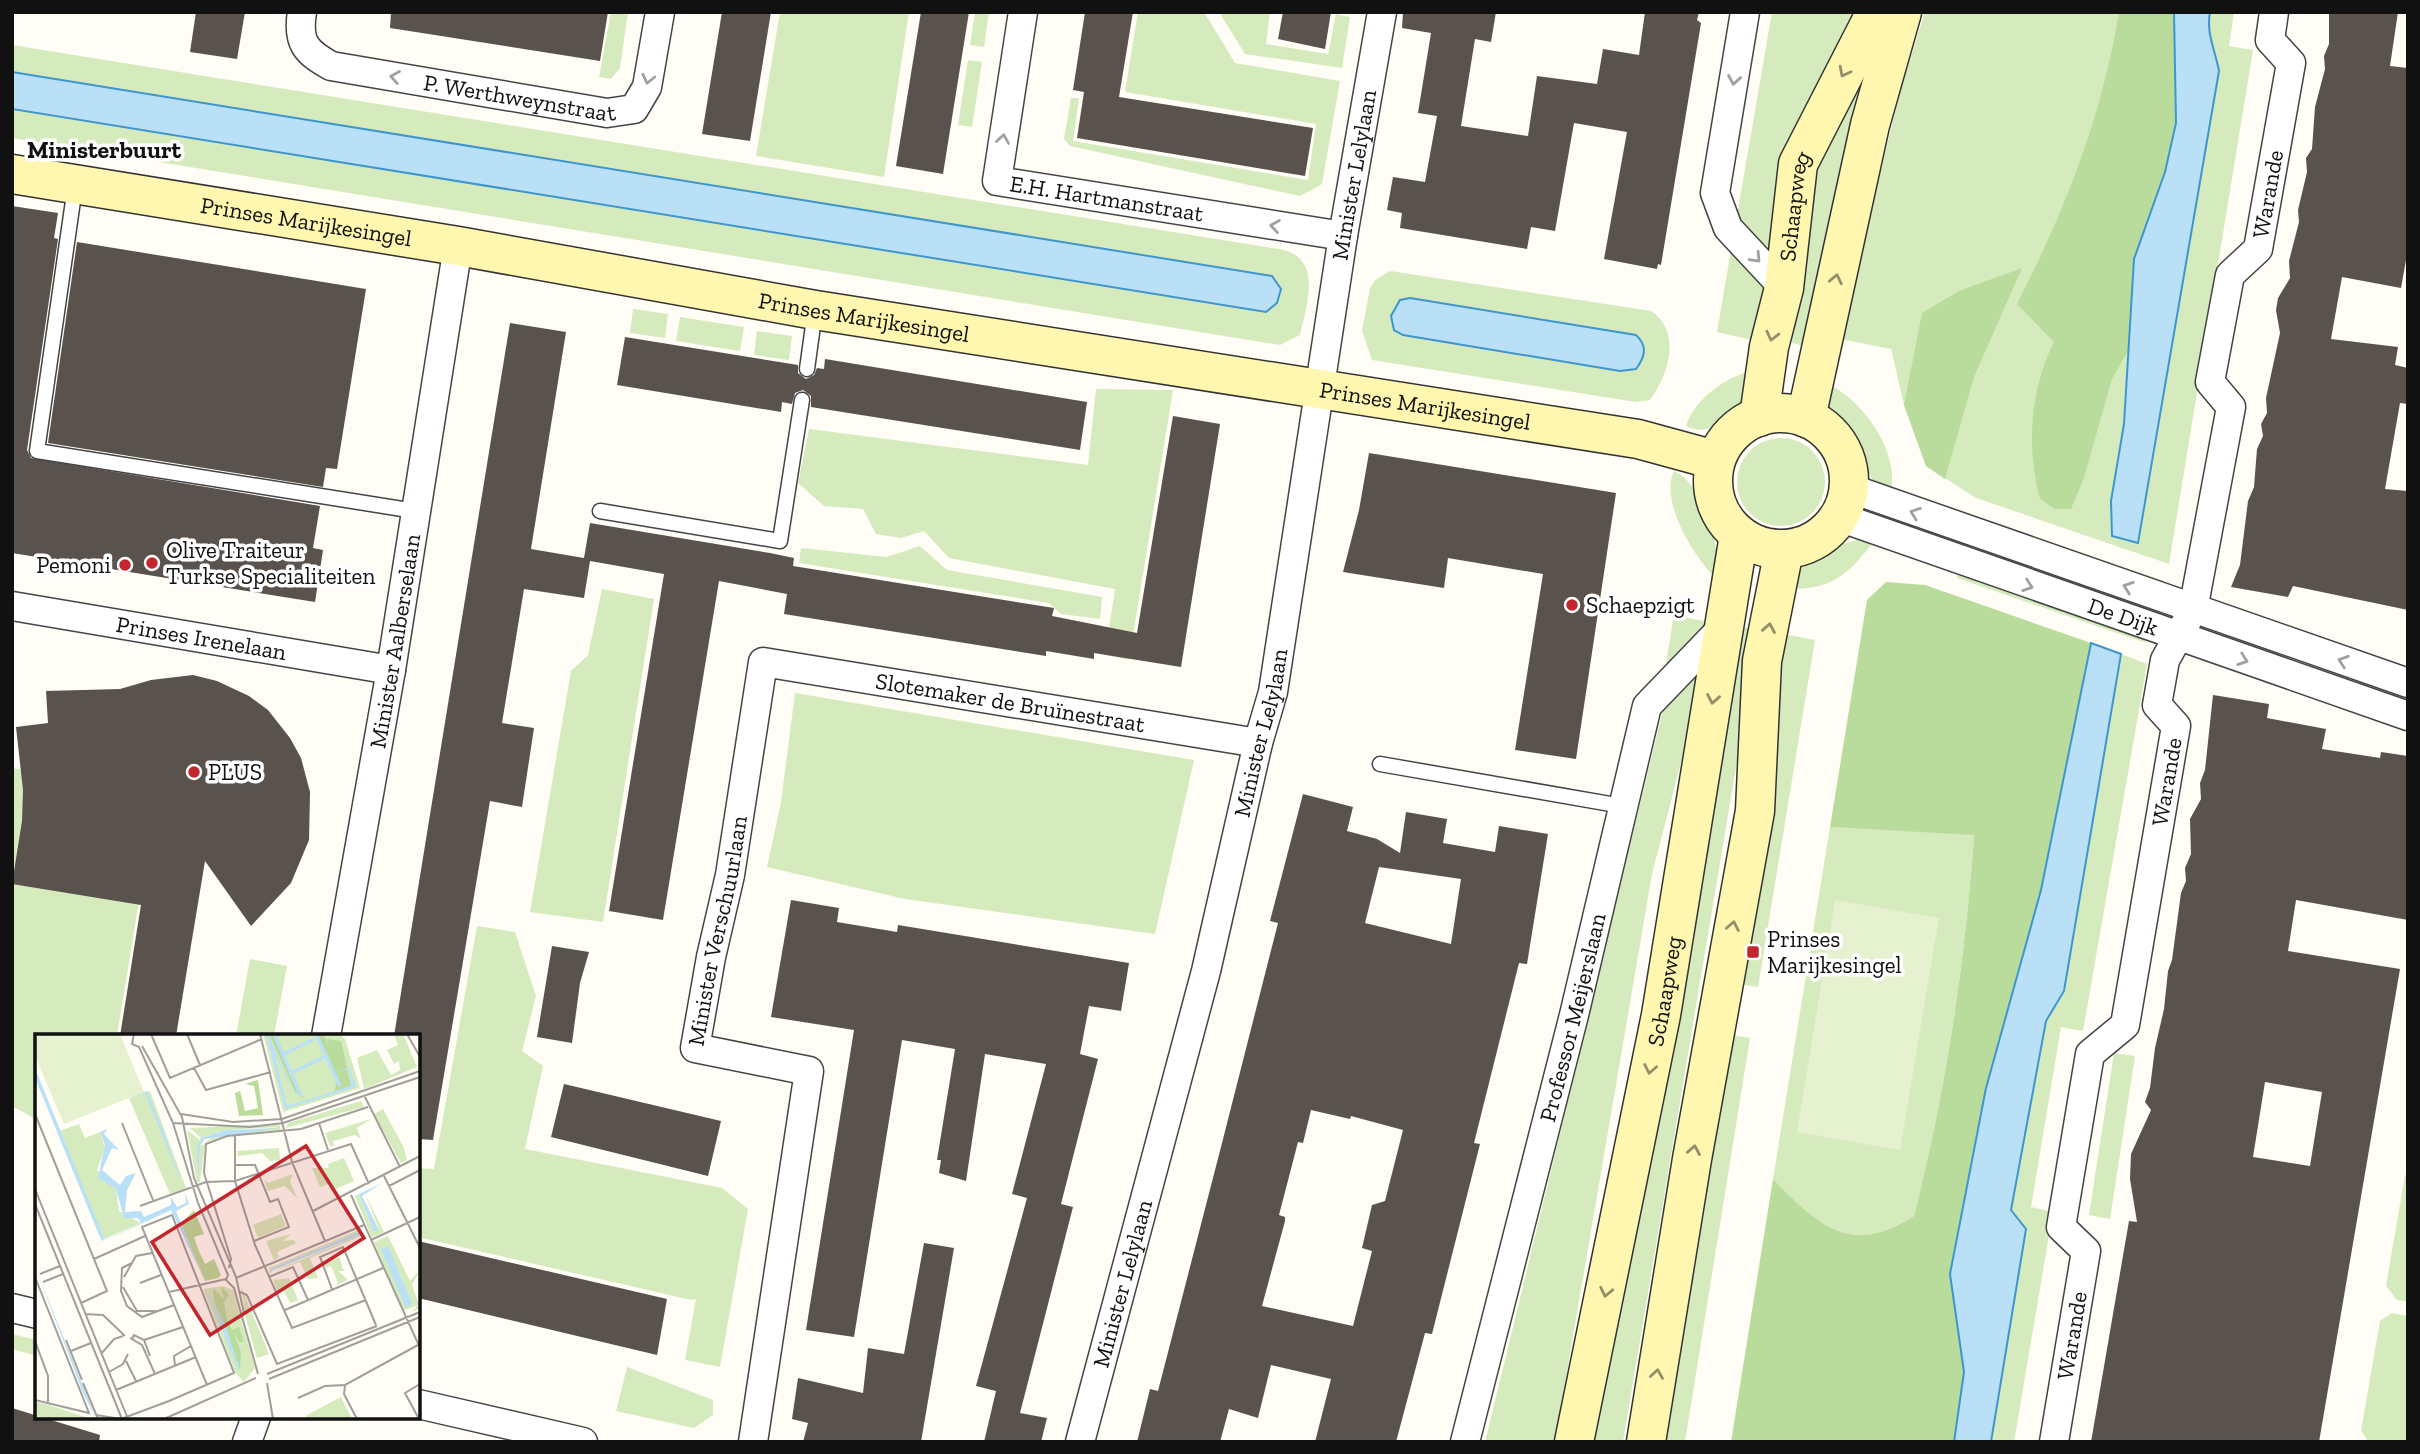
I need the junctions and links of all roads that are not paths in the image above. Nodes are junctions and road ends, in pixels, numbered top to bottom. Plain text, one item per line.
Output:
1 (302, 12) edge
2 (660, 12) edge
3 (1023, 12) edge
4 (1382, 12) edge
5 (1745, 12) edge
6 (1876, 12) edge
7 (1902, 12) edge
8 (2274, 12) edge
9 (12, 174) edge
10 (75, 185) junction
11 (1343, 236) junction
12 (458, 246) junction
13 (1784, 288) junction
14 (815, 310) junction
15 (807, 369) dead end
16 (1319, 391) junction
17 (802, 400) dead end
18 (1759, 416) junction
19 (1806, 418) junction
20 (1715, 460) junction
21 (1844, 503) junction
22 (415, 510) junction
23 (600, 511) dead end
24 (1739, 535) junction
25 (1784, 550) junction
26 (12, 606) edge
27 (2193, 610) junction
28 (1726, 623) junction
29 (2179, 638) junction
30 (763, 662) joint
31 (391, 670) junction
32 (2408, 683) edge
33 (2408, 716) edge
34 (1258, 743) junction
35 (1380, 764) dead end
36 (1622, 806) junction
37 (326, 1034) edge
38 (12, 1308) edge
39 (35, 1314) edge
40 (420, 1404) edge
41 (255, 1419) edge
42 (247, 1442) edge
43 (583, 1442) edge
44 (753, 1442) edge
45 (1080, 1442) edge
46 (1465, 1442) edge
47 (1574, 1442) edge
48 (1646, 1442) edge
49 (2054, 1442) edge

2 -> 1 street, P. Werthweynstraat
11 -> 3 street, E.H. Hartmanstraat
4 - 11 street, Minister Lelylaan
5 -> 13 street
6 -> 13 street, Schaapweg
19 -> 7 street
8 - 27 street, Warande
9 - 10 street, Prinses Marijkesingel
10 - 12 street, Prinses Marijkesingel
10 - 22 lane
11 - 16 street, Minister Lelylaan
12 - 14 street, Prinses Marijkesingel
12 - 22 street, Minister Aalberselaan
13 -> 18 street, Schaapweg
14 - 15 lane
14 - 16 street, Prinses Marijkesingel
16 - 20 street, Prinses Marijkesingel
16 - 34 street, Minister Lelylaan
17 - 23 lane
18 - 19 street
18 - 20 street
19 - 21 street
20 - 24 street
21 - 25 street
27 -> 21 street, De Dijk
21 -> 29 street, De Dijk
22 - 31 street, Minister Aalberselaan
24 - 25 street
24 - 28 street, Schaapweg
48 -> 25 street
26 - 31 street, Prinses Irenelaan
27 - 29 street, Warande
32 -> 27 street, De Dijk
28 - 36 street, Professor Meijerslaan
28 -> 47 street, Schaapweg
29 -> 33 street, De Dijk
29 - 49 street, Warande
30 - 34 street, Slotemaker de Bruïnestraat
30 - 44 street, Minister Verschuurlaan
31 - 37 street, Minister Aalberselaan
34 - 45 street, Minister Lelylaan
35 - 36 lane
36 - 46 street, Professor Meijerslaan
38 - 39 street
40 - 43 street
41 - 42 street

